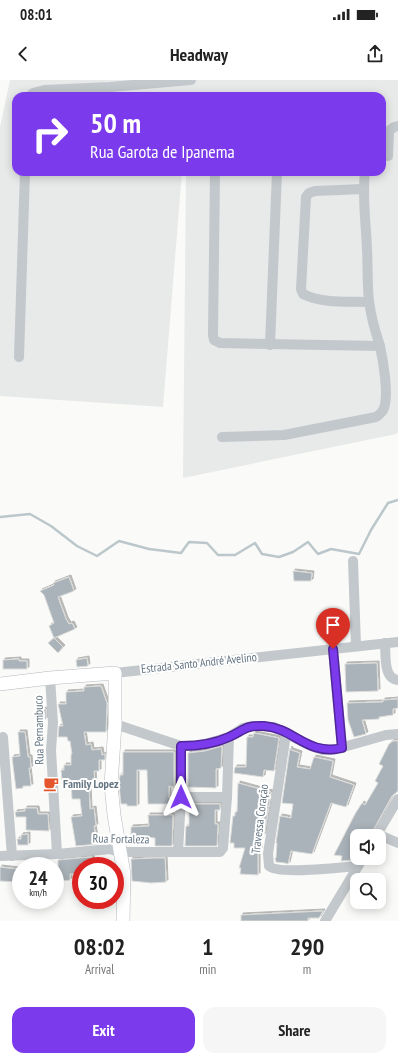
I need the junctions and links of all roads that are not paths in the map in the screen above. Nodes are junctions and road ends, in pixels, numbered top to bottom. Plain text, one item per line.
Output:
1 (191, 80) edge
2 (37, 92) edge
3 (398, 126) edge
4 (389, 156) edge
5 (25, 176) edge
6 (215, 176) edge
7 (278, 176) edge
8 (365, 176) edge
9 (363, 189) junction
10 (369, 302) junction
11 (270, 345) junction
12 (380, 346) junction
13 (19, 357) dead end
14 (222, 437) dead end
15 (353, 562) dead end
16 (398, 642) edge
17 (385, 643) junction
18 (356, 646) junction
19 (333, 649) junction
20 (115, 673) junction
21 (50, 678) junction
22 (398, 680) edge
23 (0, 684) edge
24 (115, 724) junction
25 (286, 734) junction
26 (398, 734) edge
27 (3, 737) dead end
28 (229, 737) junction
29 (181, 746) junction
30 (342, 748) junction
31 (227, 796) junction
32 (181, 797) junction
33 (398, 799) edge
34 (4, 802) edge
35 (380, 829) edge
36 (386, 838) edge
37 (398, 843) edge
38 (119, 852) junction
39 (178, 852) junction
40 (57, 854) junction
41 (0, 856) edge
42 (12, 856) junction
43 (350, 863) edge
44 (359, 865) edge
45 (123, 921) edge
46 (325, 921) edge

1 - 2 street
3 - 4 street
5 - 13 street
6 - 11 street
7 - 11 street
8 - 9 street
9 - 10 street
9 - 10 street
10 - 12 street
11 - 12 street
12 - 14 street
15 - 18 street
16 - 17 street, Estrada Santo André Avelino
17 - 18 street, Estrada Santo André Avelino
17 - 22 street
18 - 19 street, Estrada Santo André Avelino
19 - 20 street, Estrada Santo André Avelino
19 - 30 street
20 - 21 main road, Estrada Santo André Avelino
20 - 24 main road
21 - 23 main road, Estrada Santo André Avelino
21 - 40 street, Rua Pernambuco
24 - 29 street
24 - 38 main road
25 - 28 street
25 - 30 street
25 - 43 street, Travessa Coração
26 - 30 street
27 - 34 street
28 - 29 street
28 - 31 street
29 - 32 street
31 - 32 street
31 - 39 street, Rua Fortaleza
32 - 39 street
33 - 35 street
34 - 42 street
36 - 37 street
38 - 39 street, Rua Fortaleza
38 - 40 street, Rua Fortaleza
38 - 45 main road
40 - 42 street, Rua Fortaleza
41 - 42 street, Rua Fortaleza
44 - 46 street

